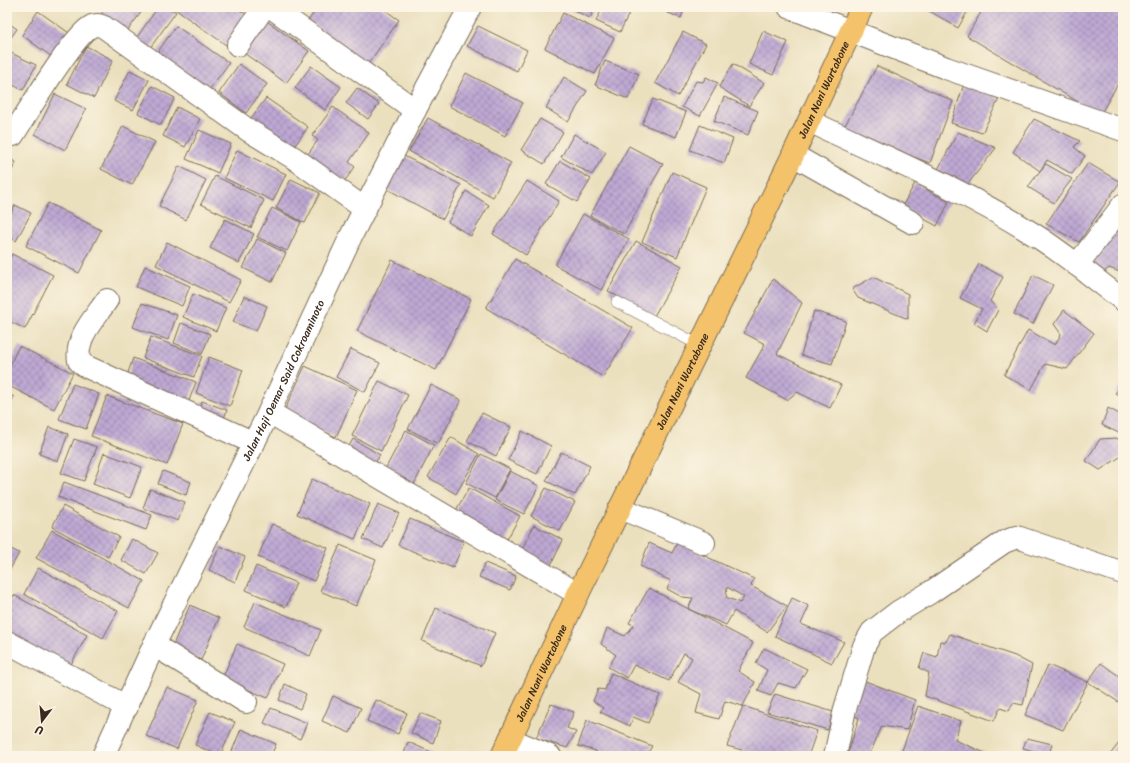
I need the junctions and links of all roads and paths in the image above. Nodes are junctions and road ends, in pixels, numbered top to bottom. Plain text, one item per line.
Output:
1 (264, 7) edge
2 (271, 7) edge
3 (470, 7) edge
4 (789, 7) edge
5 (862, 7) edge
6 (850, 32) junction
7 (238, 45) dead end
8 (414, 110) junction
9 (809, 121) junction
10 (1123, 130) edge
11 (13, 135) dead end
12 (793, 155) junction
13 (1123, 206) edge
14 (365, 209) junction
15 (913, 223) dead end
16 (1077, 265) junction
17 (108, 300) dead end
18 (1123, 300) edge
19 (617, 302) dead end
20 (701, 346) junction
21 (269, 412) junction
22 (254, 443) junction
23 (620, 508) junction
24 (704, 543) dead end
25 (1123, 572) edge
26 (578, 594) junction
27 (7, 642) edge
28 (154, 645) junction
29 (246, 702) dead end
30 (126, 707) junction
31 (506, 747) edge
32 (103, 756) edge
33 (550, 756) edge
34 (835, 756) edge

1 - 7 street
2 - 8 street
3 - 8 street, Jalan Haji Oemar Said Cokroaminoto
4 - 6 street
5 - 6 main road, Jalan Nani Wartabone
6 - 9 main road, Jalan Nani Wartabone
6 - 10 street
8 - 14 street, Jalan Haji Oemar Said Cokroaminoto
9 - 12 main road, Jalan Nani Wartabone
9 - 16 street
11 - 14 street
12 - 15 street
12 - 20 main road, Jalan Nani Wartabone
13 - 16 street
14 - 21 street, Jalan Haji Oemar Said Cokroaminoto
16 - 18 street
17 - 22 street
19 - 20 lane
20 - 23 main road, Jalan Nani Wartabone
21 - 22 street, Jalan Haji Oemar Said Cokroaminoto
21 - 26 street
22 - 28 street, Jalan Haji Oemar Said Cokroaminoto
23 - 24 street
23 - 26 main road, Jalan Nani Wartabone
25 - 34 street
26 - 31 main road, Jalan Nani Wartabone
27 - 30 street
28 - 29 street
28 - 30 street, Jalan Haji Oemar Said Cokroaminoto
30 - 32 street, Jalan Haji Oemar Said Cokroaminoto
31 - 33 street

